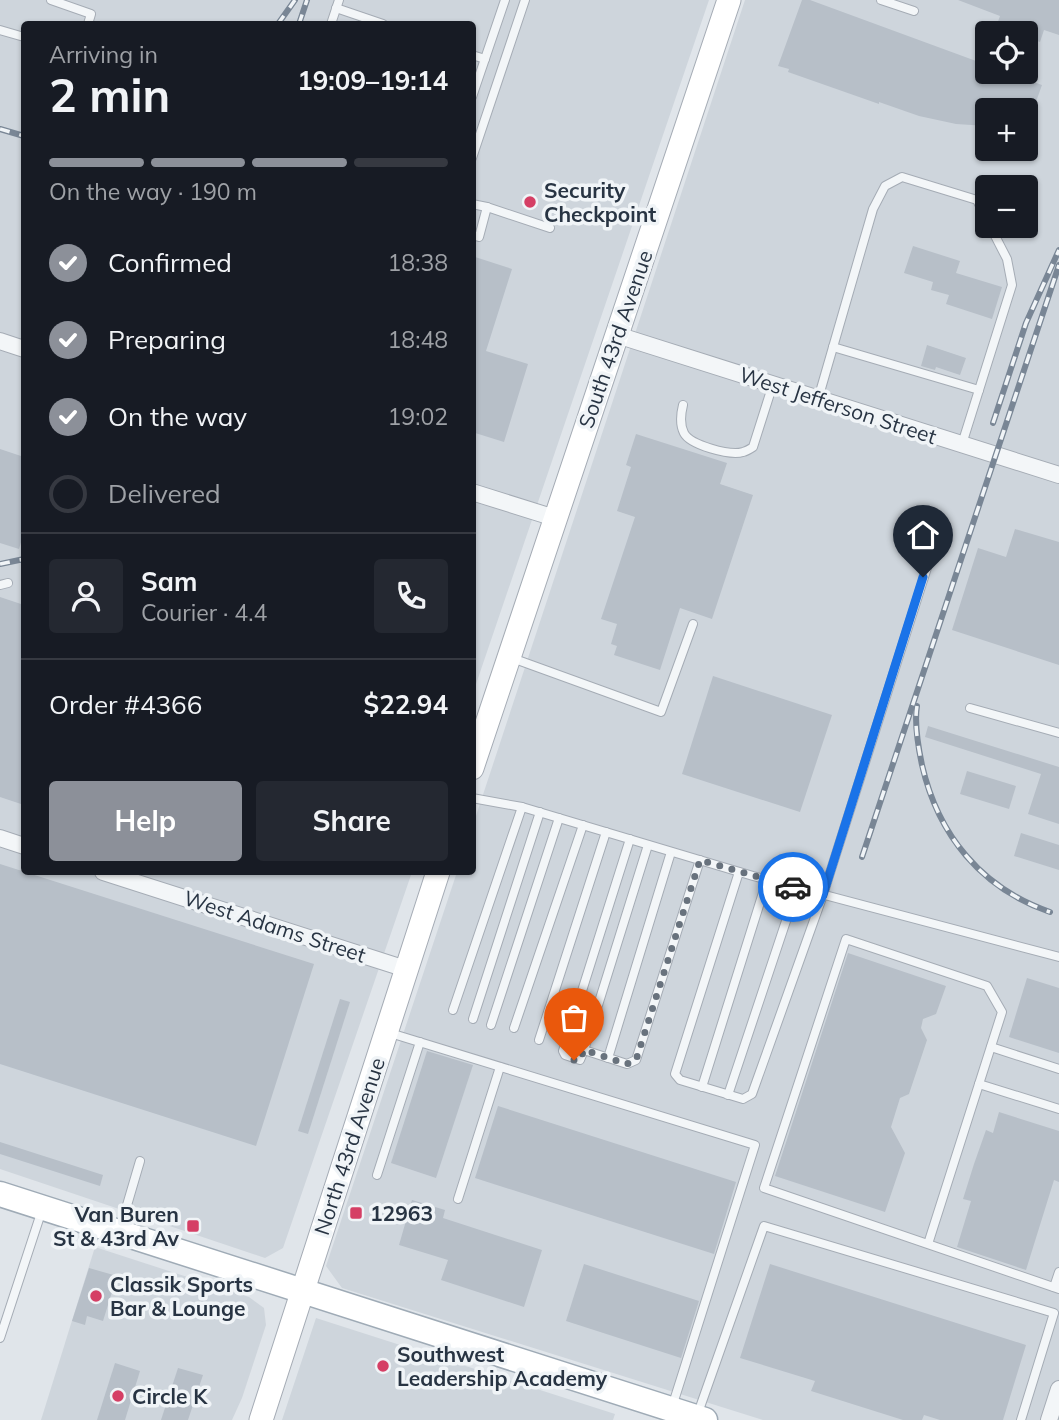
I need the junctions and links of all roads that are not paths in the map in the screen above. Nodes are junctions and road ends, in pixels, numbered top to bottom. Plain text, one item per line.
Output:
1 (51, 0) edge
2 (505, 0) edge
3 (525, 0) edge
4 (729, 0) edge
5 (881, 0) edge
6 (338, 4) edge
7 (914, 11) dead end
8 (89, 21) edge
9 (332, 21) edge
10 (376, 21) edge
11 (0, 30) edge
12 (21, 36) edge
13 (476, 56) edge
14 (485, 59) junction
15 (476, 85) edge
16 (476, 146) edge
17 (975, 199) edge
18 (476, 205) edge
19 (487, 207) junction
20 (550, 228) dead end
21 (476, 236) edge
22 (996, 238) edge
23 (617, 335) junction
24 (0, 341) edge
25 (833, 347) junction
26 (21, 348) edge
27 (773, 384) junction
28 (979, 390) junction
29 (818, 399) junction
30 (683, 405) dead end
31 (962, 444) junction
32 (1059, 474) edge
33 (476, 493) edge
34 (555, 518) junction
35 (939, 530) dead end
36 (693, 624) dead end
37 (509, 657) junction
38 (970, 708) dead end
39 (1059, 733) edge
40 (476, 756) edge
41 (476, 799) edge
42 (522, 807) junction
43 (540, 812) junction
44 (559, 818) junction
45 (583, 825) junction
46 (606, 832) junction
47 (0, 838) edge
48 (629, 839) junction
49 (21, 845) edge
50 (648, 845) junction
51 (671, 852) junction
52 (700, 860) junction
53 (738, 872) junction
54 (112, 875) edge
55 (437, 875) edge
56 (767, 880) junction
57 (797, 888) junction
58 (823, 895) junction
59 (1059, 957) edge
60 (406, 969) junction
61 (453, 1010) dead end
62 (472, 1019) dead end
63 (491, 1025) dead end
64 (514, 1028) dead end
65 (386, 1032) junction
66 (539, 1040) dead end
67 (420, 1042) junction
68 (991, 1047) junction
69 (584, 1050) junction
70 (608, 1058) junction
71 (500, 1067) junction
72 (1059, 1069) edge
73 (979, 1084) junction
74 (702, 1087) junction
75 (728, 1095) junction
76 (1059, 1109) edge
77 (140, 1161) dead end
78 (377, 1175) dead end
79 (0, 1194) edge
80 (458, 1199) dead end
81 (42, 1207) junction
82 (119, 1232) junction
83 (928, 1244) junction
84 (1059, 1272) edge
85 (1056, 1288) edge
86 (302, 1292) junction
87 (0, 1338) edge
88 (1059, 1389) edge
89 (671, 1409) junction
90 (701, 1419) edge
91 (261, 1420) edge
92 (1021, 1420) edge
93 (1049, 1420) edge

1 - 8 lane
2 - 14 lane
3 - 16 lane
4 - 23 main road, South 43rd Avenue
5 - 7 lane
6 - 9 lane
6 - 10 lane
11 - 12 lane
13 - 14 lane
14 - 15 lane
17 - 25 lane
18 - 19 lane
19 - 20 lane
19 - 21 lane
22 - 28 lane
23 - 27 street, West Jefferson Street
23 - 34 main road, South 43rd Avenue
24 - 26 street
25 - 28 lane
25 - 29 lane
27 - 29 street, West Jefferson Street
27 - 30 lane
28 - 31 lane
29 - 31 street, West Jefferson Street
31 - 32 street, West Jefferson Street
33 - 34 street
34 - 37 main road
35 - 58 lane
36 - 37 lane
37 - 40 main road
38 - 39 lane
41 - 42 lane
42 - 43 lane
42 - 61 lane
43 - 44 lane
43 - 62 lane
44 - 45 lane
44 - 63 lane
45 - 46 lane
45 - 64 lane
46 - 48 lane
46 - 66 lane
47 - 49 street
48 - 50 lane
48 - 69 lane
50 - 51 lane
50 - 69 lane
51 - 52 lane
51 - 70 lane
52 - 53 lane
52 - 70 lane
53 - 56 lane
53 - 74 lane
54 - 60 street, West Adams Street
55 - 60 main road, North 43rd Avenue
56 - 57 lane
56 - 74 lane
57 - 58 lane
57 - 75 lane
58 - 59 lane
58 - 75 lane
60 - 65 main road, North 43rd Avenue
65 - 67 lane
65 - 86 main road, North 43rd Avenue
67 - 71 lane
67 - 78 lane
68 - 72 lane
68 - 73 lane
68 - 83 lane
69 - 70 lane
71 - 80 lane
71 - 89 lane
73 - 76 lane
73 - 83 lane
74 - 75 lane
77 - 82 lane
79 - 81 main road
81 - 82 main road
81 - 87 lane
82 - 86 main road
83 - 85 lane
84 - 85 lane
86 - 89 main road
86 - 91 main road, North 43rd Avenue
88 - 93 street
89 - 90 main road
90 - 92 lane

